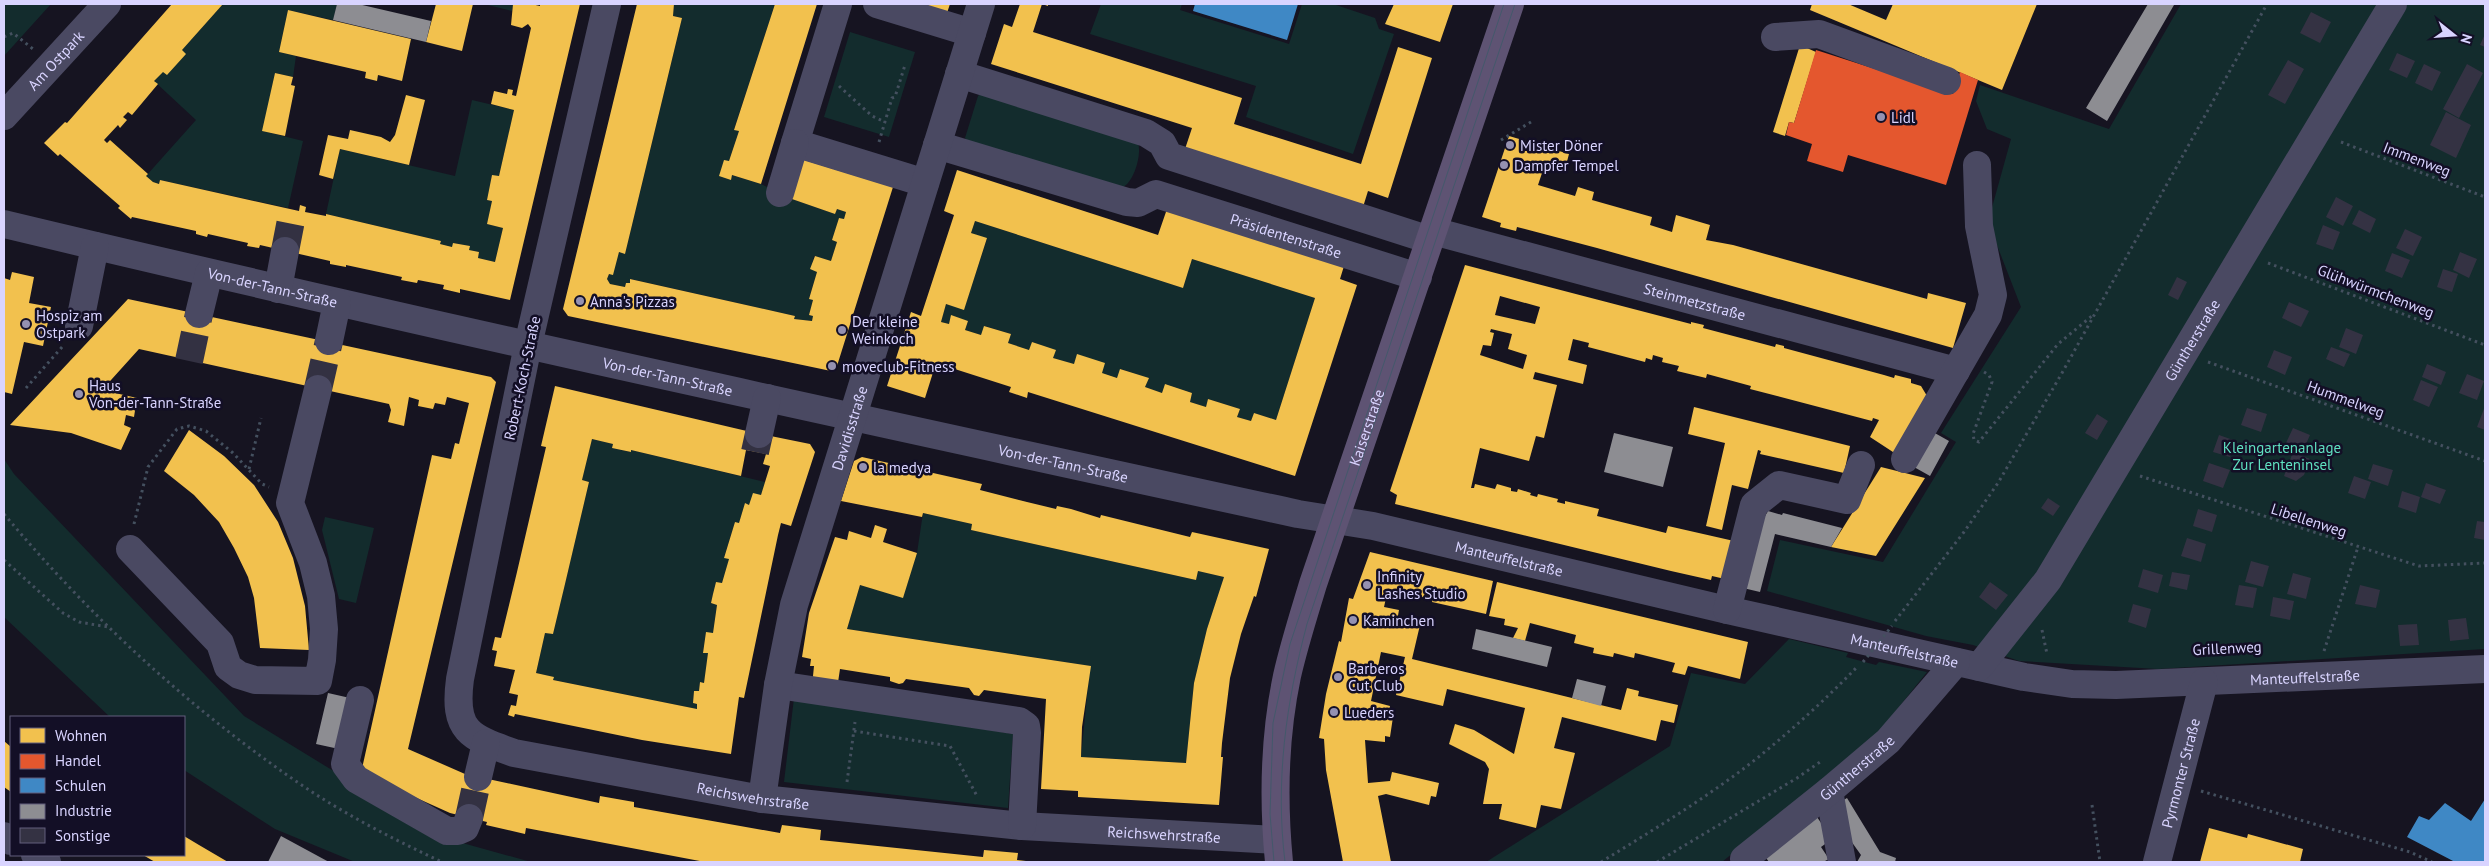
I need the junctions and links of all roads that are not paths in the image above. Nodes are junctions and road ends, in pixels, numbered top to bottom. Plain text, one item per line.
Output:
1 (107, 4) edge
2 (607, 4) edge
3 (838, 4) edge
4 (877, 4) edge
5 (980, 4) edge
6 (1510, 4) edge
7 (2393, 4) edge
8 (972, 33) junction
9 (1775, 37) dead end
10 (959, 74) junction
11 (1947, 81) dead end
12 (4, 116) edge
13 (795, 143) junction
14 (937, 145) junction
15 (1169, 156) junction
16 (1977, 165) dead end
17 (925, 183) junction
18 (780, 193) dead end
19 (1156, 194) junction
20 (4, 224) edge
21 (1432, 235) junction
22 (94, 246) junction
23 (285, 251) tunnel mouth
24 (209, 273) junction
25 (1418, 277) junction
26 (278, 289) junction
27 (337, 303) junction
28 (200, 314) tunnel mouth
29 (80, 326) road end
30 (329, 341) tunnel mouth
31 (528, 345) junction
32 (1956, 371) junction
33 (318, 389) tunnel mouth
34 (767, 398) junction
35 (853, 417) junction
36 (759, 434) tunnel mouth
37 (1904, 459) dead end
38 (1861, 465) dead end
39 (1335, 520) junction
40 (130, 549) road end
41 (1727, 610) junction
42 (1968, 665) junction
43 (2485, 669) edge
44 (2204, 682) junction
45 (778, 685) junction
46 (360, 700) dead end
47 (486, 743) junction
48 (478, 777) tunnel mouth
49 (1829, 791) junction
50 (762, 799) junction
51 (469, 818) tunnel mouth
52 (1022, 826) junction
53 (1278, 851) edge
54 (1744, 858) dead end
55 (1842, 862) edge
56 (2157, 862) edge

1 - 12 street, Am Ostpark
2 - 31 street, Robert-Koch-Straße
3 - 13 street
4 - 8 street
5 - 8 street, Davidisstraße
6 - 21 main road, Kaiserstraße
7 - 42 street, Güntherstraße
8 - 10 street, Davidisstraße
9 - 11 street
10 - 14 street, Davidisstraße
10 - 15 street
13 - 17 street
13 - 18 street
14 - 17 street, Davidisstraße
14 - 19 street
15 - 19 street
15 - 21 street
16 - 32 street
17 - 35 street, Davidisstraße
19 - 25 street, Präsidentenstraße
20 - 22 street, Von-der-Tann-Straße
21 - 25 main road, Kaiserstraße
21 - 32 street, Steinmetzstraße
22 - 24 street, Von-der-Tann-Straße
22 - 29 street
23 - 26 street
24 - 26 street, Von-der-Tann-Straße
24 - 28 street
25 - 39 main road, Kaiserstraße
26 - 27 street, Von-der-Tann-Straße
27 - 30 street
27 - 31 street, Von-der-Tann-Straße
31 - 34 street, Von-der-Tann-Straße
31 - 47 street, Robert-Koch-Straße
32 - 37 street
33 - 40 street
34 - 35 street, Von-der-Tann-Straße
34 - 36 street
35 - 39 street, Von-der-Tann-Straße
35 - 45 street, Davidisstraße
38 - 41 street
39 - 41 street, Manteuffelstraße
39 - 53 main road, Kaiserstraße
41 - 42 street, Manteuffelstraße
42 - 44 street, Manteuffelstraße
42 - 49 street, Güntherstraße
43 - 44 street, Manteuffelstraße
44 - 56 street, Pyrmonter Straße
45 - 50 street, Davidisstraße
45 - 52 street
46 - 51 street
47 - 48 street
47 - 50 street, Reichswehrstraße
49 - 54 street, Güntherstraße
49 - 55 street
50 - 52 street, Reichswehrstraße
52 - 53 street, Reichswehrstraße

